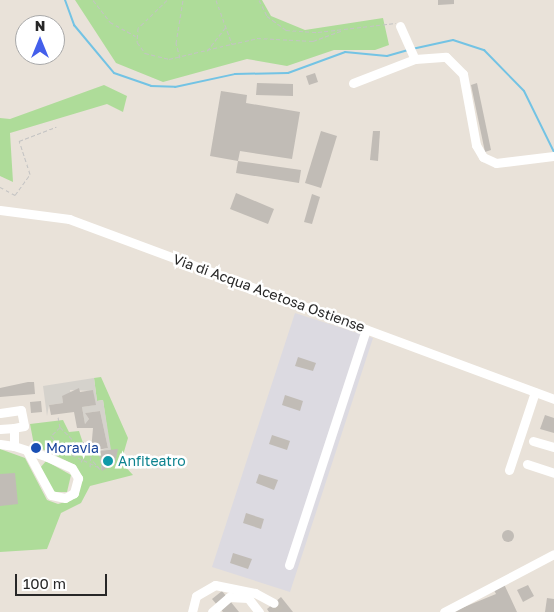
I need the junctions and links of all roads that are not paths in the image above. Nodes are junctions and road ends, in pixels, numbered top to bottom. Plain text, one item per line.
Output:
1 (400, 26) road end
2 (412, 52) junction
3 (353, 83) dead end
4 (554, 156) edge
5 (0, 210) edge
6 (366, 329) junction
7 (535, 392) junction
8 (554, 399) edge
9 (0, 413) edge
10 (14, 428) junction
11 (0, 429) edge
12 (533, 441) dead end
13 (0, 444) edge
14 (14, 446) junction
15 (554, 447) edge
16 (27, 451) junction
17 (527, 464) dead end
18 (509, 470) dead end
19 (554, 473) edge
20 (554, 554) edge
21 (289, 565) dead end
22 (274, 603) tunnel mouth
23 (192, 612) edge
24 (212, 612) edge
25 (259, 612) edge
26 (444, 612) edge

1 - 2 street
2 - 3 street
2 - 4 street
5 - 6 street, Via di Acqua Acetosa Ostiense
6 - 7 street, Via di Acqua Acetosa Ostiense
6 - 21 street
7 - 8 street, Via di Acqua Acetosa Ostiense
7 - 18 street
9 - 10 street
10 - 11 street
10 - 14 street
12 - 15 street
13 - 14 street
14 - 16 street
16 - 16 street
17 - 19 street
20 - 26 street
22 - 23 street
24 - 25 street

